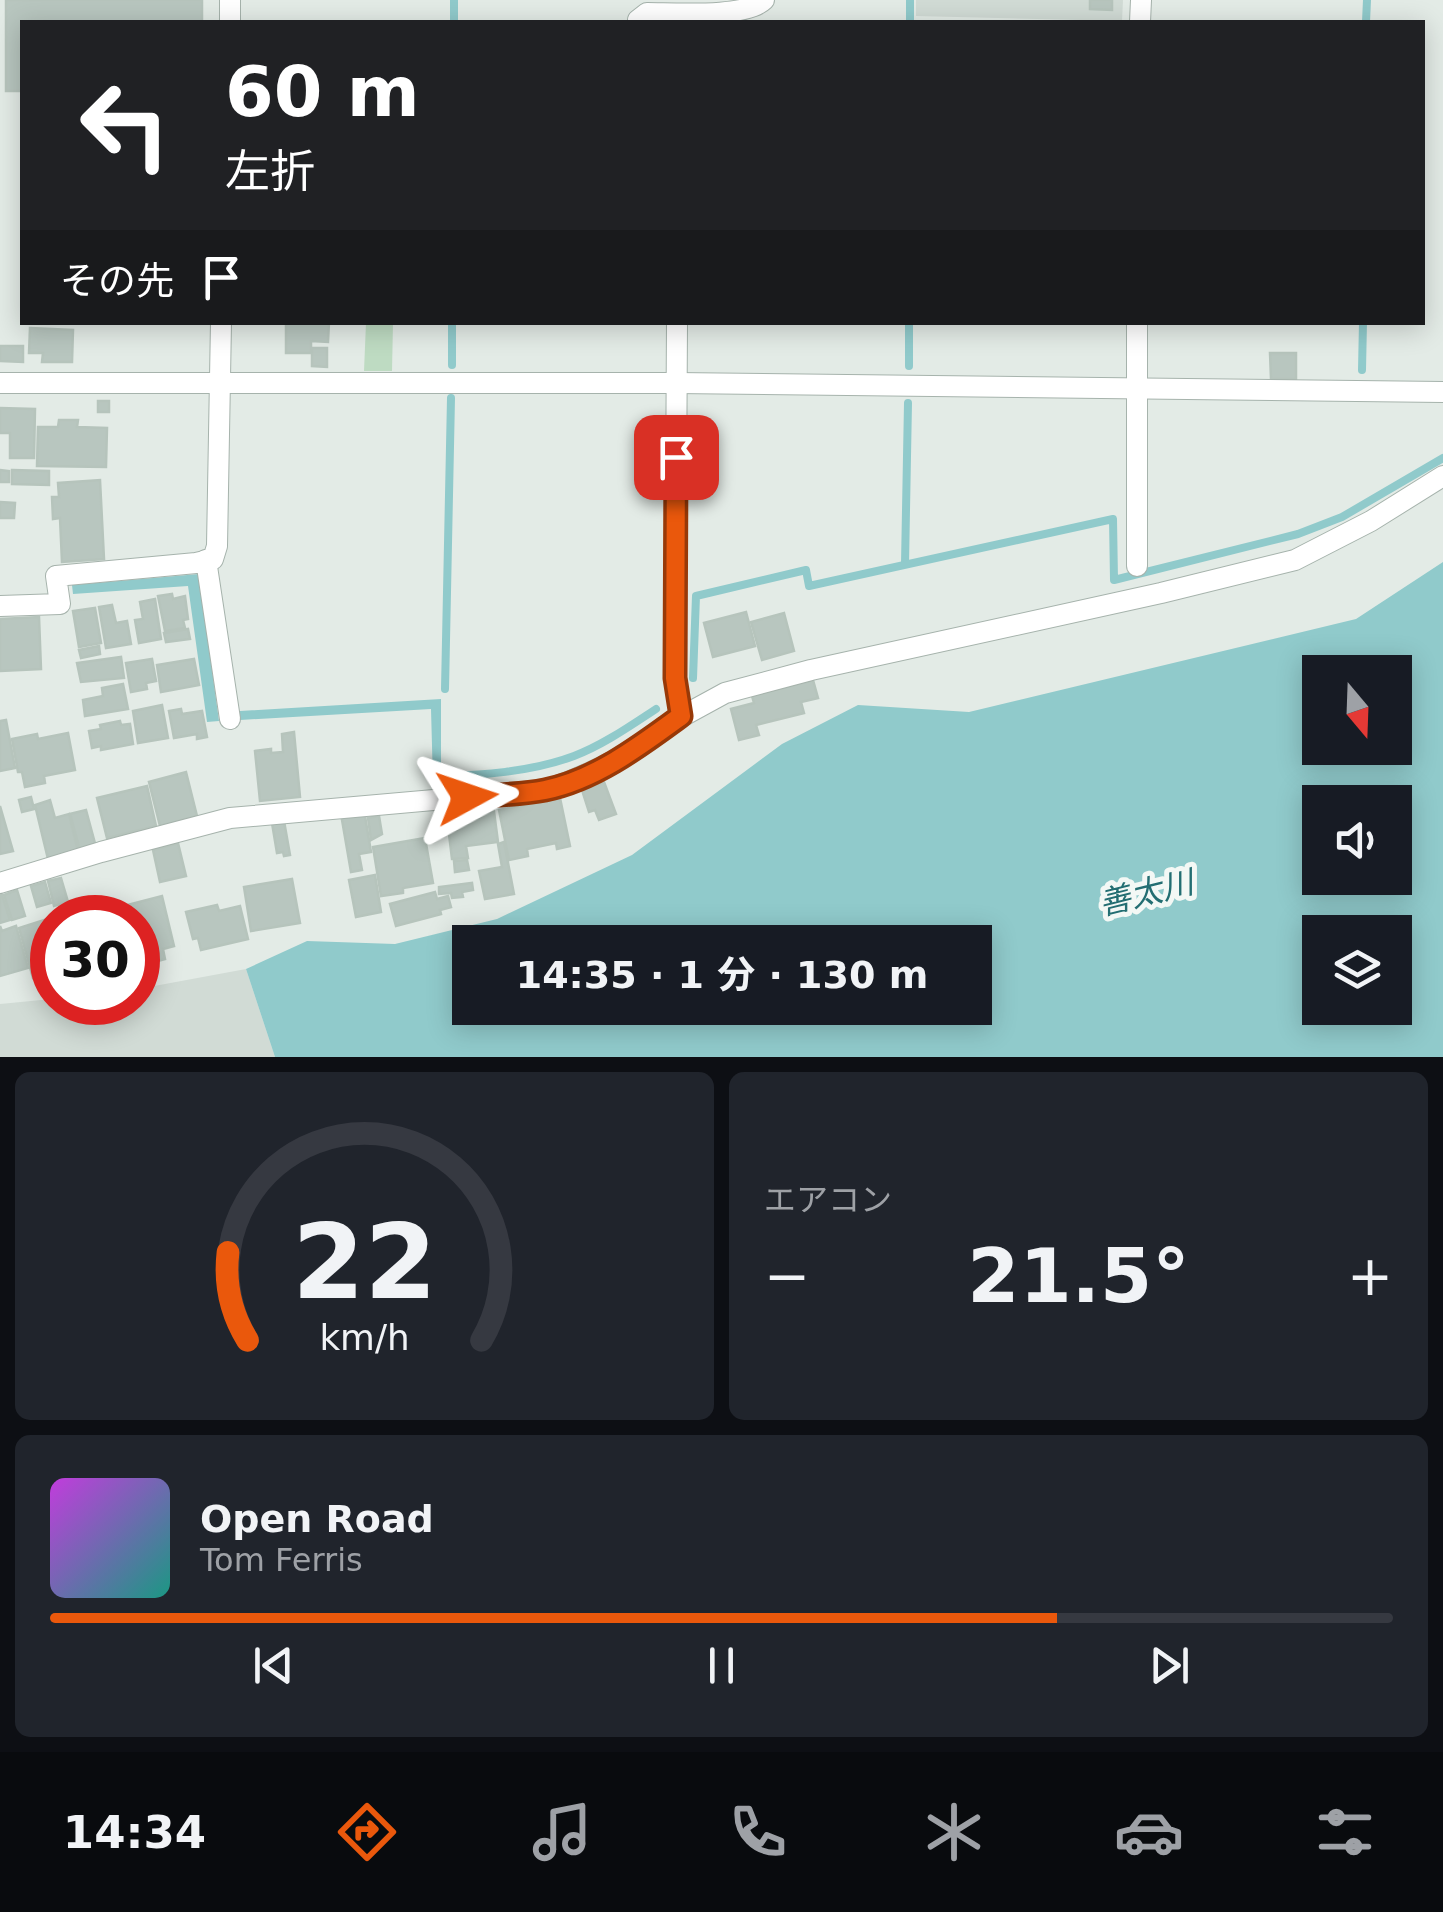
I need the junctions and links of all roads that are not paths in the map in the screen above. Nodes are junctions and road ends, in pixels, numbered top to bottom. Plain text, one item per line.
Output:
1 (764, 0) edge
2 (638, 20) edge
3 (221, 325) edge
4 (677, 325) edge
5 (1137, 325) edge
6 (219, 382) junction
7 (0, 383) edge
8 (676, 383) junction
9 (1136, 388) junction
10 (1443, 392) edge
11 (1443, 476) edge
12 (206, 560) junction
13 (1137, 566) dead end
14 (0, 606) edge
15 (681, 716) junction
16 (230, 719) dead end
17 (0, 882) edge

1 - 2 street
3 - 6 street
4 - 8 street
5 - 9 street
6 - 7 street
6 - 8 street
6 - 12 street
8 - 9 street
8 - 15 street
9 - 10 street
9 - 13 street
11 - 15 street
12 - 14 street
12 - 16 street
15 - 17 street

